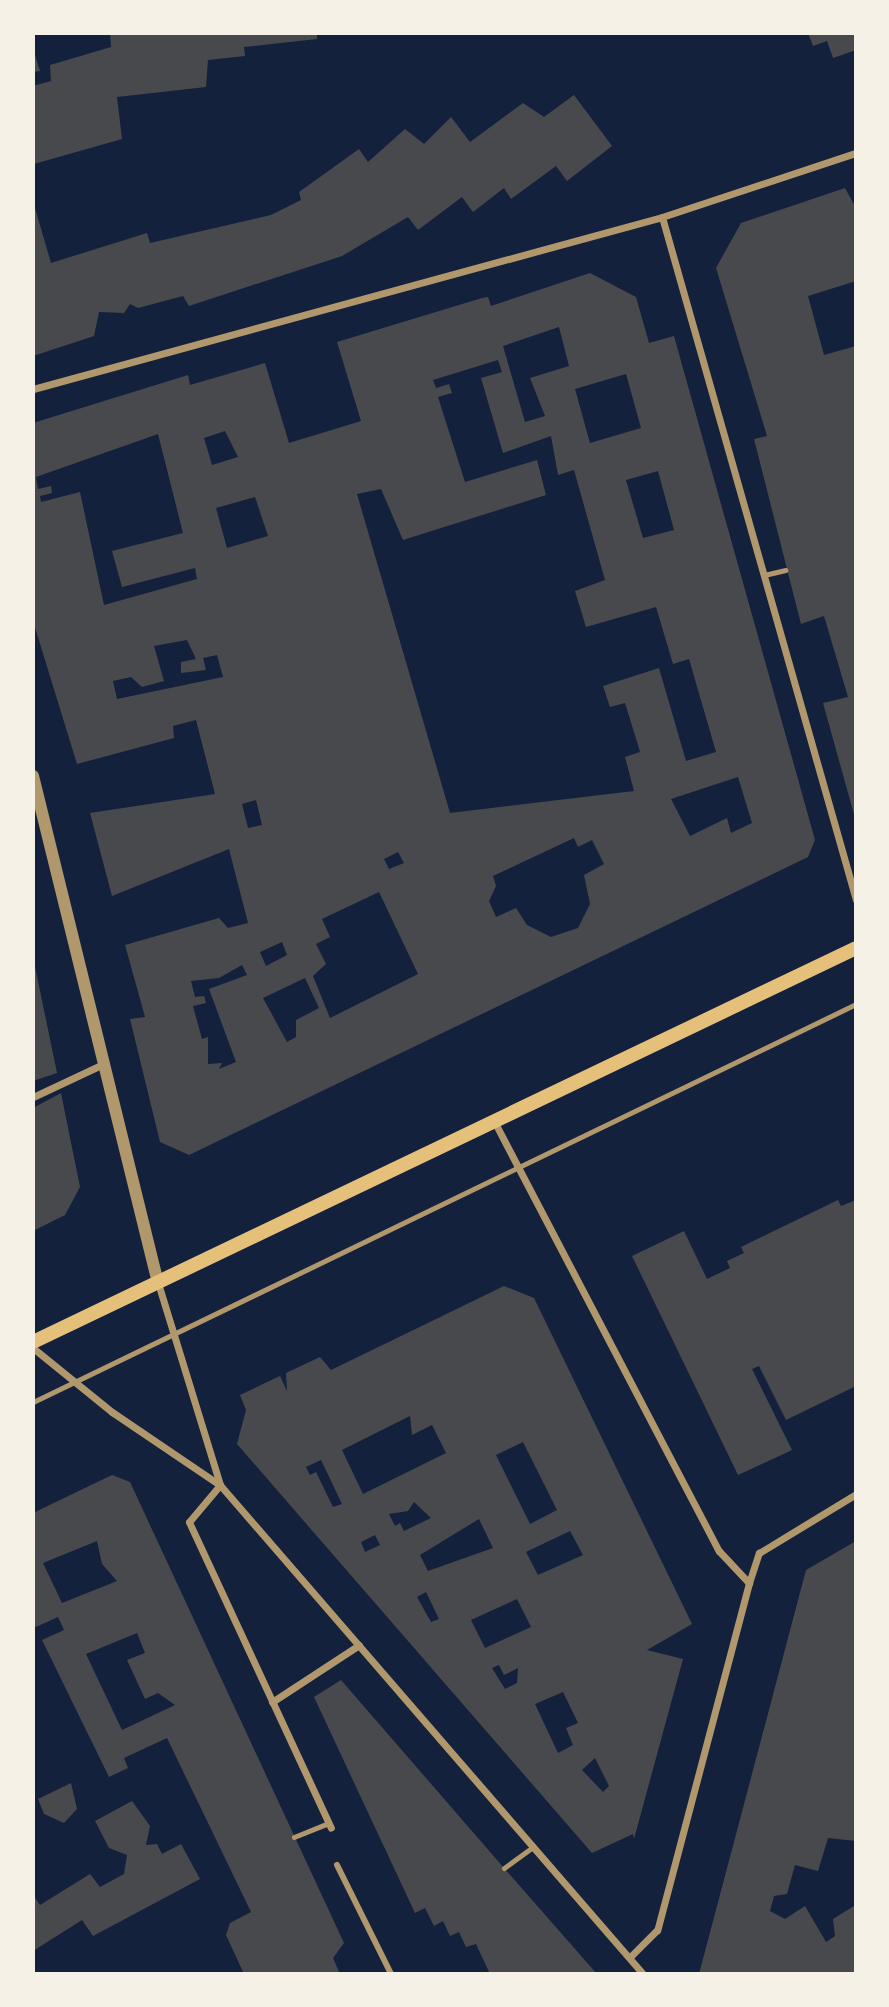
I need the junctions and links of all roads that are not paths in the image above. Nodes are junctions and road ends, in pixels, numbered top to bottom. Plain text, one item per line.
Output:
1 (856, 153) edge
2 (663, 217) junction
3 (33, 389) edge
4 (785, 570) dead end
5 (764, 575) junction
6 (33, 776) edge
7 (856, 900) edge
8 (856, 948) edge
9 (856, 1004) edge
10 (103, 1064) junction
11 (33, 1097) edge
12 (494, 1121) junction
13 (516, 1165) junction
14 (158, 1283) junction
15 (174, 1334) junction
16 (33, 1342) edge
17 (33, 1348) edge
18 (72, 1381) junction
19 (33, 1402) edge
20 (220, 1485) junction
21 (856, 1494) edge
22 (749, 1583) junction
23 (359, 1645) junction
24 (272, 1702) junction
25 (330, 1826) joint
26 (294, 1837) dead end
27 (533, 1847) junction
28 (337, 1865) dead end
29 (504, 1868) dead end
30 (630, 1957) junction
31 (391, 1974) edge
32 (643, 1974) edge

1 - 2 street
2 - 3 street
2 - 5 street
4 - 5 lane
5 - 7 street
6 - 10 street
8 - 12 main road
9 - 13 lane
10 - 11 street
10 - 14 street
12 - 13 street
12 - 14 main road
13 - 15 lane
13 - 22 street
14 - 15 street
14 - 16 main road
15 - 18 lane
15 - 20 street
17 - 18 street
18 - 19 lane
18 - 20 street
20 - 23 street
20 - 24 street
21 - 22 street
22 - 30 street
23 - 24 street
23 - 27 street
24 - 25 street
25 - 26 lane
27 - 29 lane
27 - 30 street
28 - 31 street
30 - 32 street

